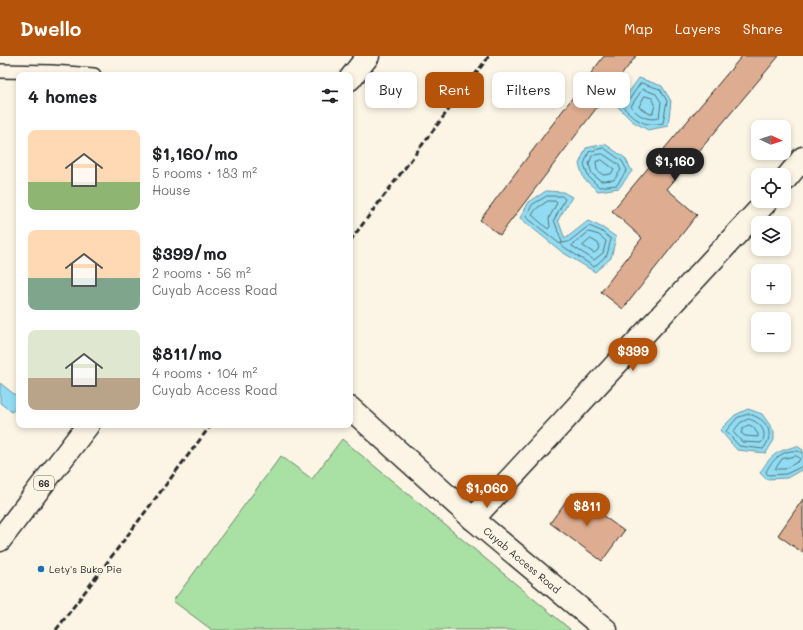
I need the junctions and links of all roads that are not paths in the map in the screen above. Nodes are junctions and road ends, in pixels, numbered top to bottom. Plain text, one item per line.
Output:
1 (368, 56) edge
2 (0, 71) edge
3 (24, 72) edge
4 (353, 75) edge
5 (803, 158) edge
6 (791, 173) edge
7 (761, 208) edge
8 (353, 411) edge
9 (86, 428) edge
10 (473, 519) junction
11 (0, 540) edge
12 (606, 630) edge

1 - 4 street
2 - 3 lane
5 - 6 street
7 - 10 street
8 - 10 street, Cuyab Access Road
9 - 11 street, 66
10 - 12 street, Cuyab Access Road

